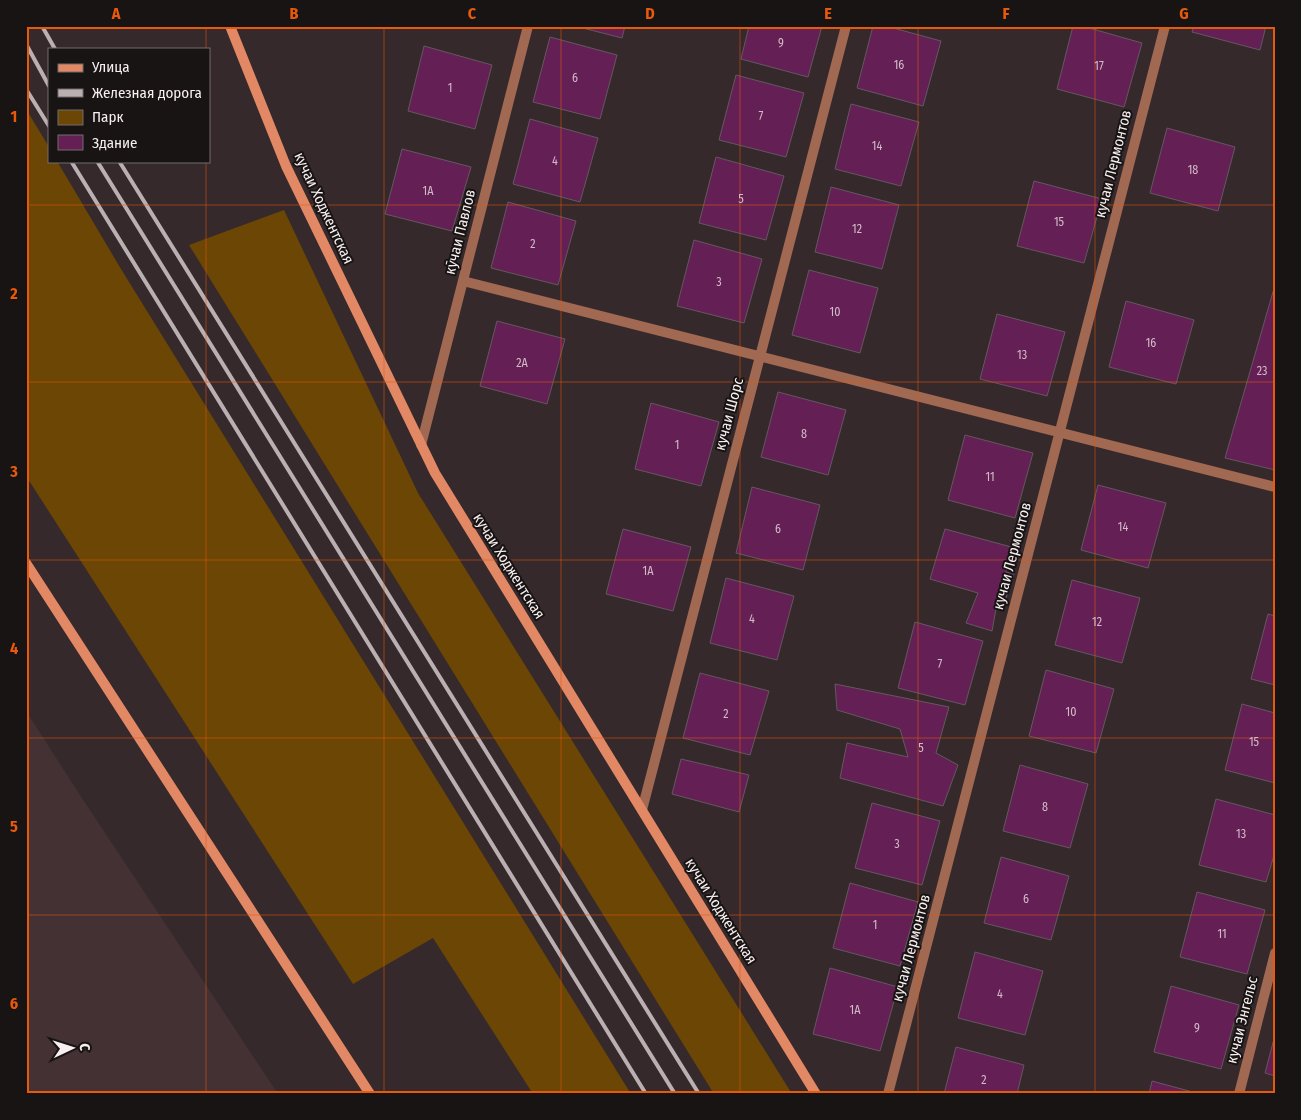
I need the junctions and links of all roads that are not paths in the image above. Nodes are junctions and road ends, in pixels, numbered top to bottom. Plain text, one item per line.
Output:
1 (230, 26) edge
2 (528, 26) edge
3 (846, 26) edge
4 (1165, 26) edge
5 (463, 281) junction
6 (760, 355) junction
7 (1059, 434) junction
8 (421, 445) junction
9 (1275, 487) edge
10 (26, 563) edge
11 (642, 810) junction
12 (1275, 954) edge
13 (370, 1094) edge
14 (816, 1094) edge
15 (888, 1094) edge
16 (1239, 1094) edge

1 - 8 main road, кучаи Ходжентская
2 - 5 street, кӯчаи Павлов
3 - 6 street, кучаи Шорс
4 - 7 street, кучаи Лермонтов
5 - 6 street
5 - 8 street, кӯчаи Павлов
6 - 7 street
6 - 11 street, кучаи Шорс
7 - 9 street
7 - 15 street, кучаи Лермонтов
8 - 11 main road, кучаи Ходжентская
10 - 13 main road
11 - 14 main road, кучаи Ходжентская
12 - 16 street, кучаи Энгельс

